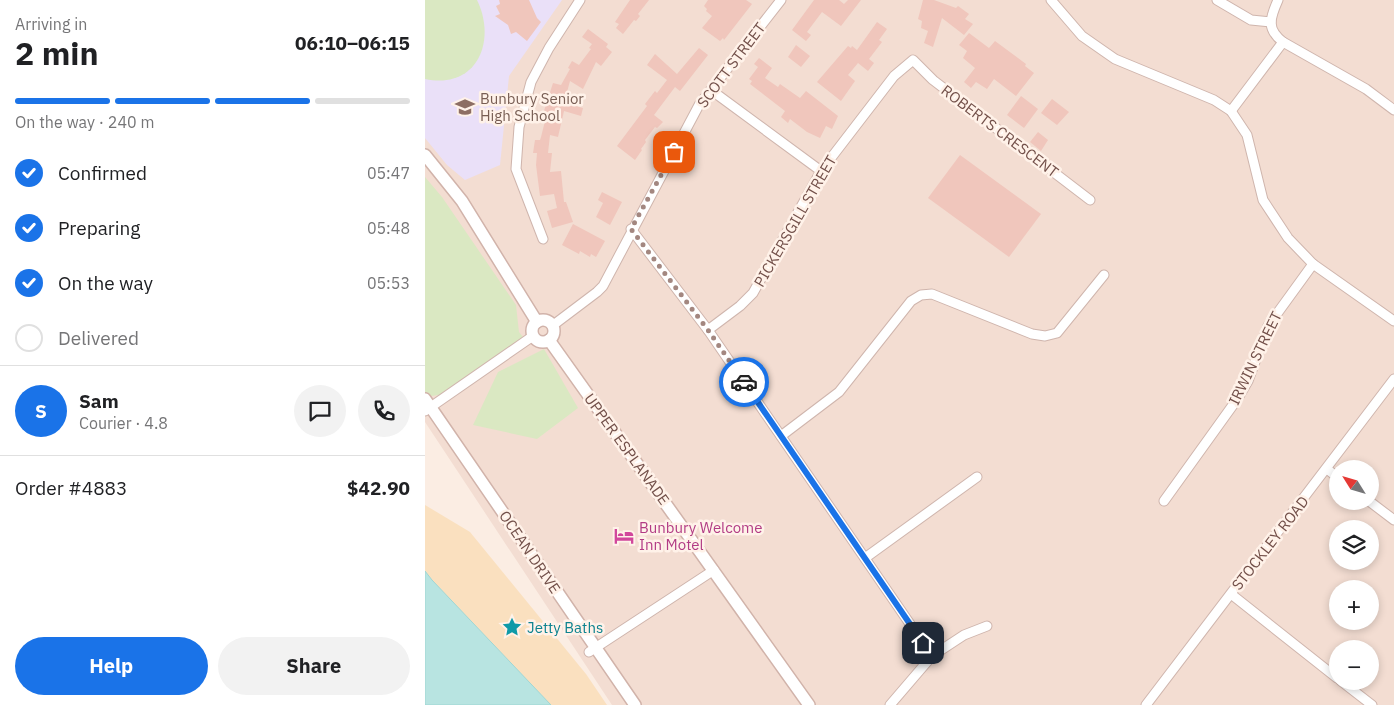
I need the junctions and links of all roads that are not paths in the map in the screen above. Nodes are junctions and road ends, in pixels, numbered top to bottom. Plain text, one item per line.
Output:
1 (580, 0) edge
2 (781, 0) edge
3 (1051, 0) edge
4 (1217, 0) edge
5 (1278, 0) edge
6 (1271, 22) junction
7 (1283, 42) junction
8 (913, 60) joint
9 (711, 90) junction
10 (1394, 110) edge
11 (1231, 111) junction
12 (425, 155) edge
13 (821, 171) junction
14 (1090, 200) dead end
15 (631, 229) junction
16 (543, 239) dead end
17 (1313, 264) junction
18 (1104, 275) dead end
19 (1394, 320) edge
20 (537, 322) junction
21 (552, 326) junction
22 (708, 330) junction
23 (533, 336) junction
24 (549, 340) junction
25 (1394, 379) edge
26 (426, 408) edge
27 (781, 436) junction
28 (1327, 469) joint
29 (977, 477) dead end
30 (1164, 501) dead end
31 (1379, 509) edge
32 (1394, 520) edge
33 (865, 558) junction
34 (714, 570) junction
35 (1231, 594) junction
36 (987, 626) dead end
37 (593, 650) junction
38 (932, 656) junction
39 (1329, 672) edge
40 (1352, 690) edge
41 (626, 705) edge
42 (635, 705) edge
43 (809, 705) edge
44 (890, 705) edge
45 (1145, 705) edge
46 (1371, 705) edge

1 - 16 street
2 - 9 street, SCOTT STREET
3 - 11 street
4 - 6 street
5 - 6 street
6 - 7 street
7 - 10 street
7 - 11 street
8 - 13 street, PICKERSGILL STREET
8 - 14 street, ROBERTS CRESCENT
9 - 13 street
9 - 15 street, SCOTT STREET
11 - 17 street
12 - 20 street
13 - 22 street, PICKERSGILL STREET
15 - 21 street, SCOTT STREET
15 - 22 street
17 - 19 street
17 - 30 street, IRWIN STREET
18 - 27 street
20 - 21 street
20 - 23 street
21 - 24 street
22 - 27 street
23 - 24 street
23 - 26 street
24 - 34 street, UPPER ESPLANADE
25 - 28 street, STOCKLEY ROAD
26 - 37 street, OCEAN DRIVE
27 - 33 street
28 - 35 street, STOCKLEY ROAD
29 - 33 street
31 - 32 street
33 - 38 street
34 - 37 street
34 - 43 street, UPPER ESPLANADE
35 - 39 street
35 - 45 street, STOCKLEY ROAD
36 - 38 street
37 - 41 street, OCEAN DRIVE
37 - 42 street, OCEAN DRIVE
38 - 44 street
40 - 46 street

